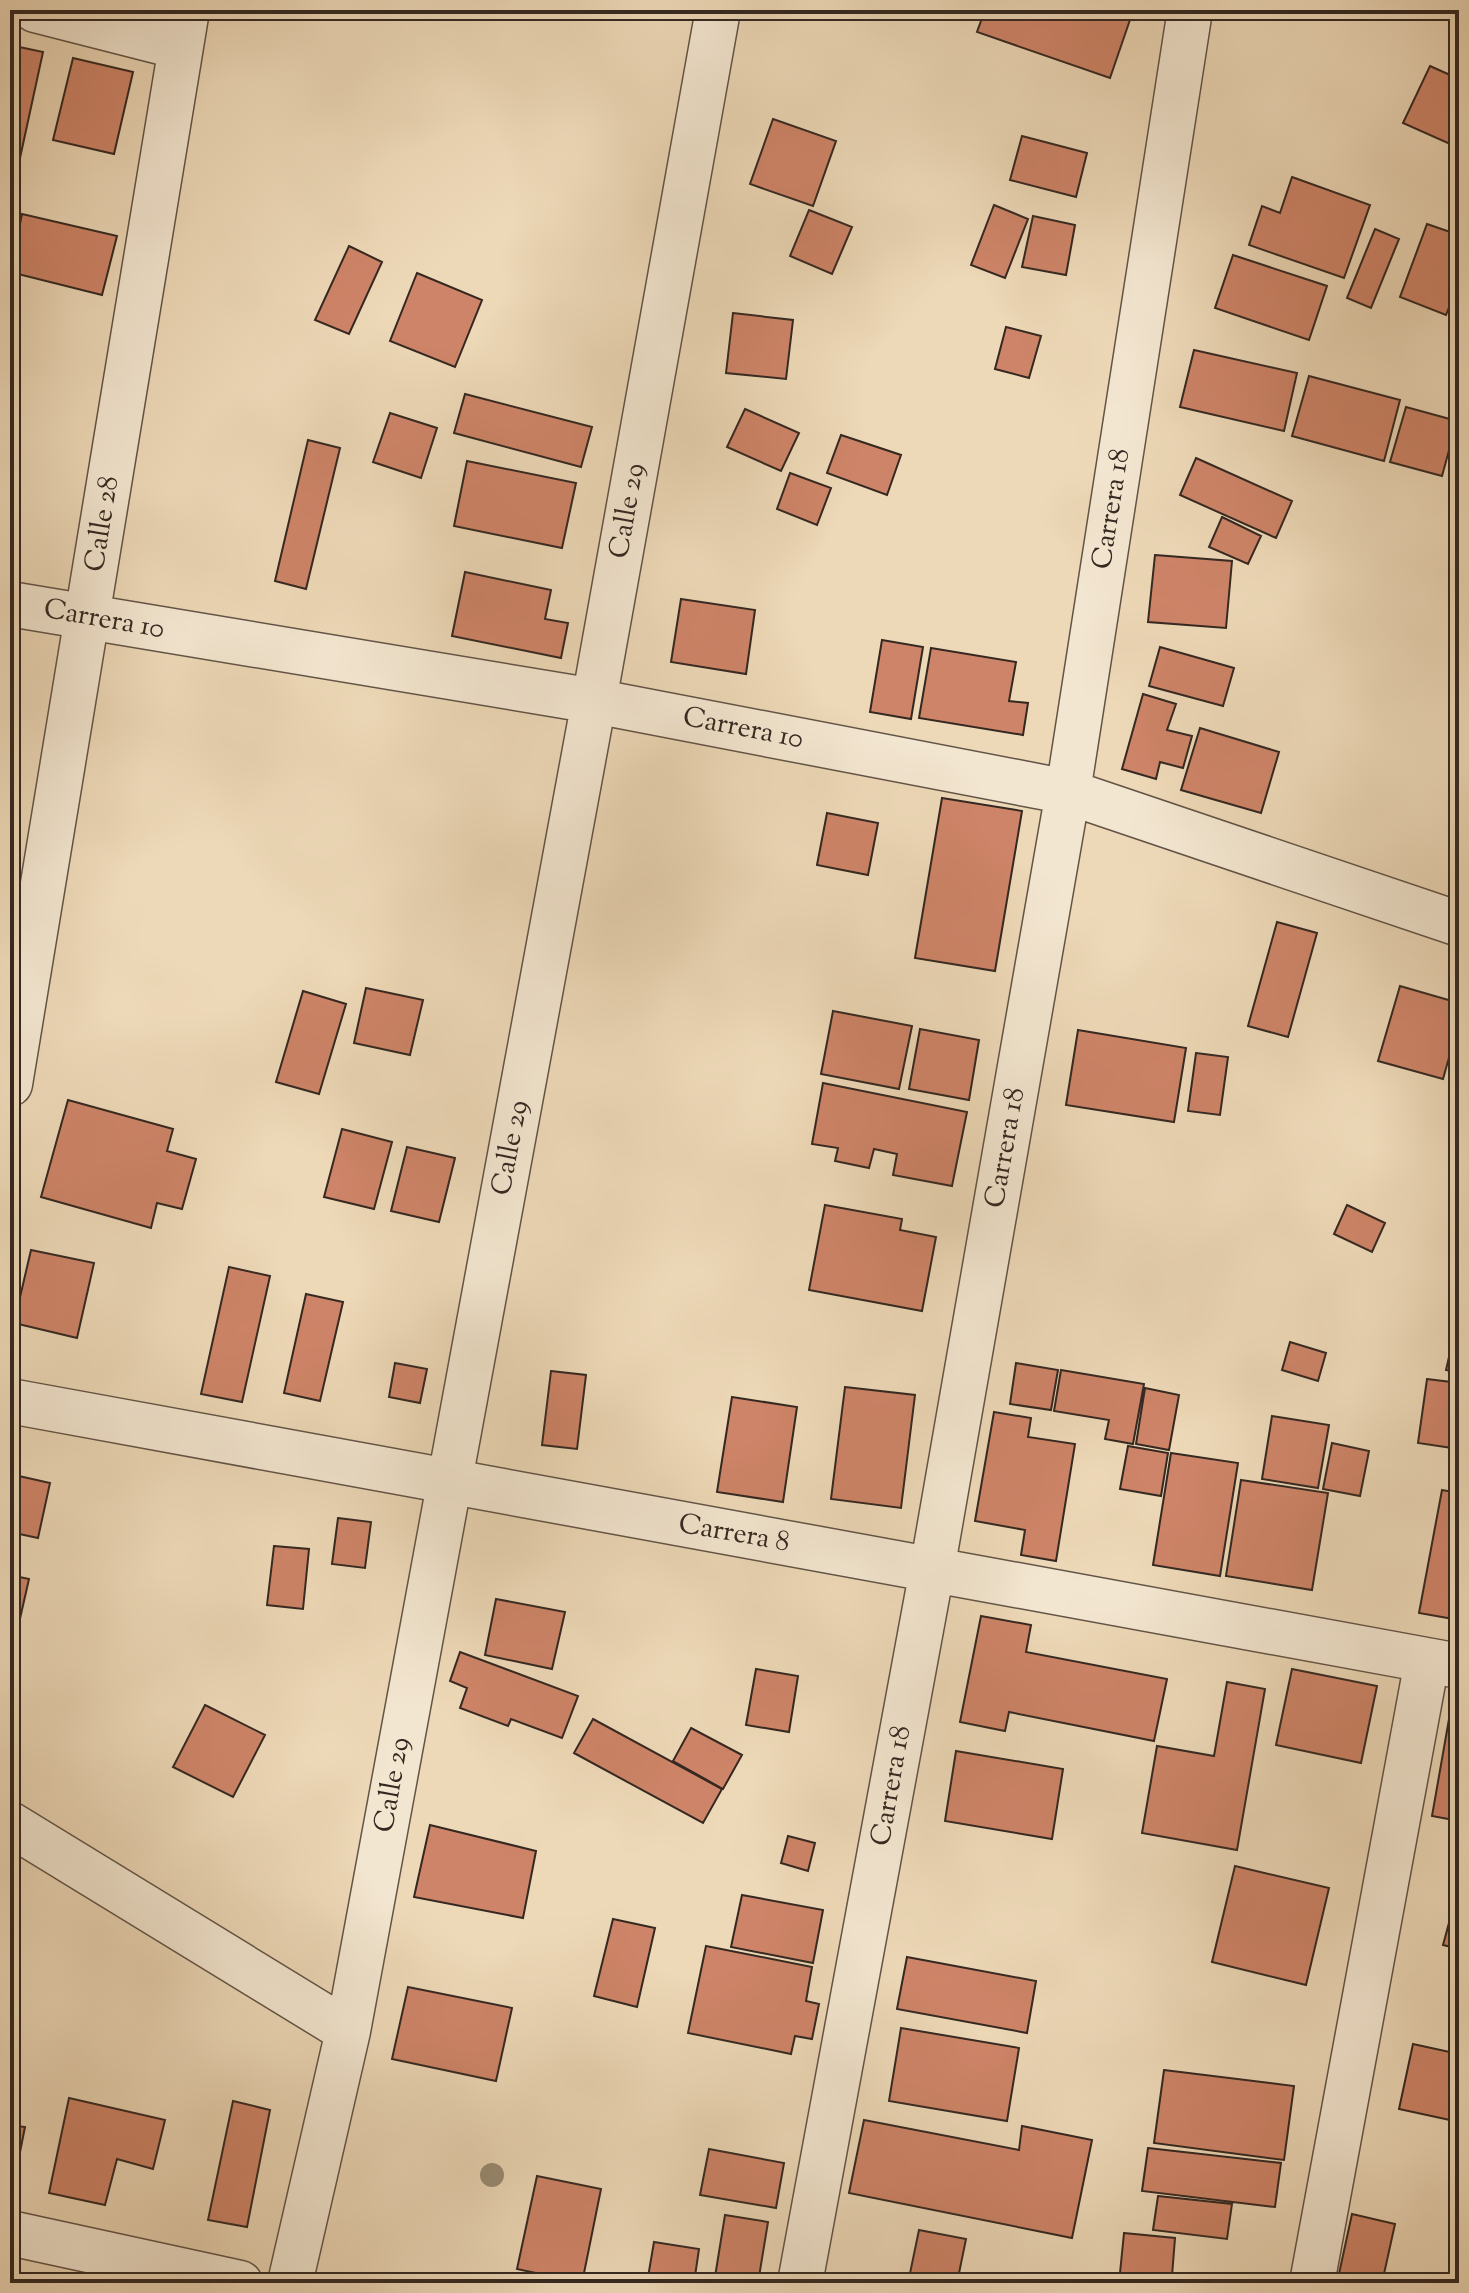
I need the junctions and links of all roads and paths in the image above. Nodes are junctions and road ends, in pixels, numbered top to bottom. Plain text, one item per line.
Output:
1 (35, 10) edge
2 (718, 10) edge
3 (1190, 10) edge
4 (184, 28) edge
5 (10, 604) edge
6 (88, 618) junction
7 (594, 701) junction
8 (1068, 792) junction
9 (1459, 924) edge
10 (10, 1084) edge
11 (10, 1401) edge
12 (449, 1482) junction
13 (932, 1570) junction
14 (1443, 1664) edge
15 (10, 1824) edge
16 (348, 2031) junction
17 (10, 2233) edge
18 (240, 2283) edge
19 (290, 2283) edge
20 (800, 2283) edge
21 (1312, 2283) edge

1 - 4 street
2 - 7 street, Calle 29
3 - 8 street, Carrera 18
4 - 6 street, Calle 28
5 - 6 street, Carrera 10
6 - 7 street, Carrera 10
6 - 10 street, Calle 28
7 - 8 street, Carrera 10
7 - 12 street, Calle 29
8 - 9 street, Carrera 10
8 - 13 street, Carrera 18
11 - 12 street, Carrera 8
12 - 13 street, Carrera 8
12 - 16 street, Calle 29
13 - 14 street, Carrera 8
13 - 20 street, Carrera 18
14 - 21 street
15 - 16 street
16 - 19 street, Calle 29
17 - 18 street

